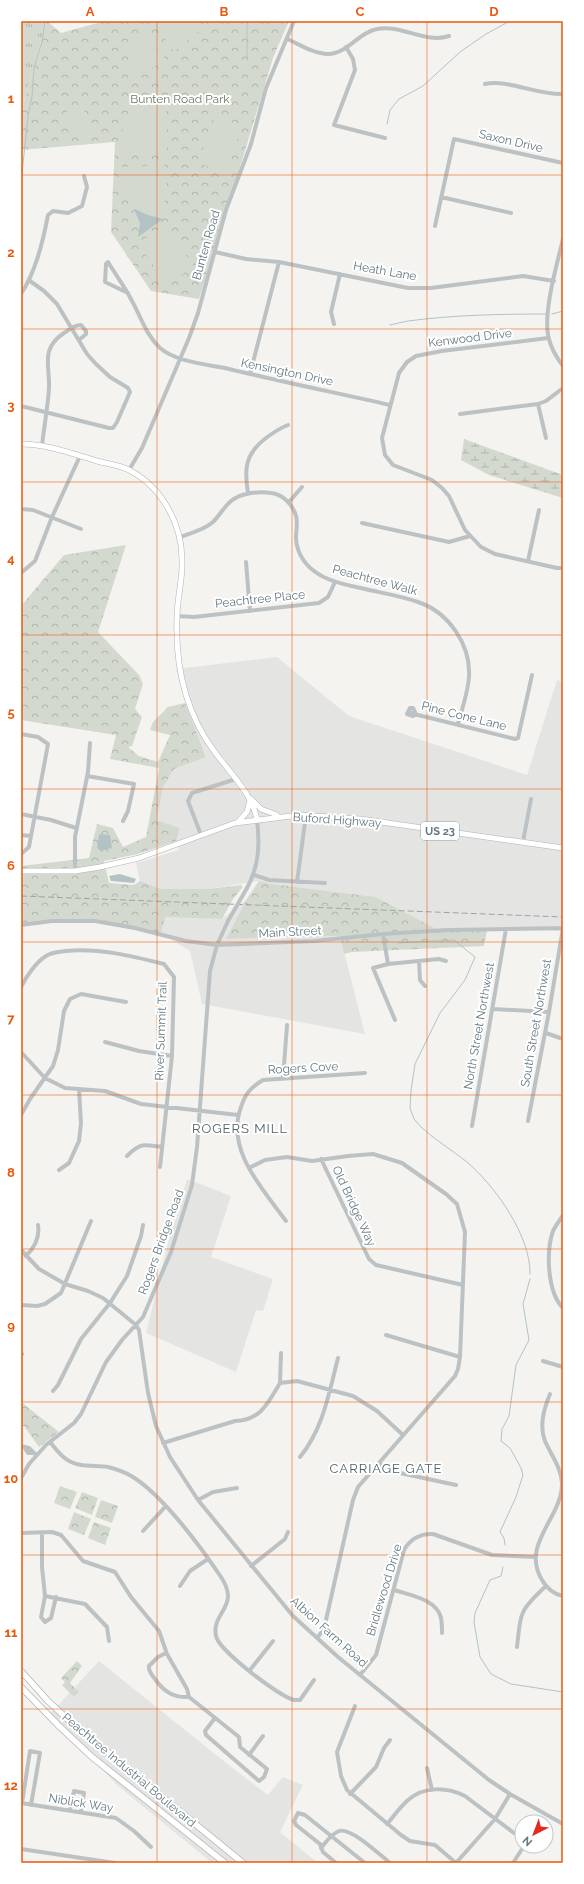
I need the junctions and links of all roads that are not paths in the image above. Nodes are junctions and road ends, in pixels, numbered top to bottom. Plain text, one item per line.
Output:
1 (294, 21) edge
2 (449, 36) dead end
3 (287, 39) junction
4 (346, 47) junction
5 (485, 84) dead end
6 (563, 94) edge
7 (385, 138) dead end
8 (563, 163) edge
9 (84, 176) dead end
10 (441, 197) junction
11 (511, 213) dead end
12 (435, 226) dead end
13 (563, 239) edge
14 (562, 249) edge
15 (215, 252) junction
16 (279, 262) junction
17 (340, 274) junction
18 (30, 281) junction
19 (554, 281) junction
20 (128, 293) junction
21 (21, 294) edge
22 (334, 324) dead end
23 (72, 327) junction
24 (548, 338) junction
25 (79, 340) junction
26 (180, 358) junction
27 (563, 366) edge
28 (250, 374) junction
29 (563, 388) edge
30 (538, 404) junction
31 (390, 405) junction
32 (21, 406) edge
33 (46, 412) junction
34 (460, 414) dead end
35 (288, 425) dead end
36 (546, 438) dead end
37 (21, 444) edge
38 (42, 446) junction
39 (80, 456) junction
40 (129, 470) junction
41 (302, 487) dead end
42 (248, 493) junction
43 (288, 502) junction
44 (21, 510) edge
45 (539, 510) dead end
46 (52, 517) junction
47 (362, 523) dead end
48 (81, 529) dead end
49 (470, 536) junction
50 (180, 538) junction
51 (528, 561) junction
52 (246, 562) dead end
53 (563, 568) edge
54 (21, 573) edge
55 (335, 582) junction
56 (250, 611) junction
57 (177, 616) junction
58 (532, 675) dead end
59 (410, 713) dead end
60 (458, 724) junction
61 (21, 734) edge
62 (90, 743) dead end
63 (87, 776) junction
64 (236, 779) junction
65 (250, 799) junction
66 (531, 799) dead end
67 (21, 814) edge
68 (306, 815) junction
69 (35, 817) junction
70 (282, 817) junction
71 (123, 820) dead end
72 (257, 820) junction
73 (237, 822) junction
74 (76, 828) junction
75 (201, 835) junction
76 (21, 836) edge
77 (31, 836) junction
78 (523, 842) junction
79 (563, 848) edge
80 (21, 854) edge
81 (21, 871) edge
82 (75, 871) junction
83 (254, 875) junction
84 (297, 882) junction
85 (325, 883) dead end
86 (21, 925) edge
87 (563, 928) edge
88 (506, 929) junction
89 (383, 934) junction
90 (217, 945) junction
91 (419, 961) junction
92 (446, 961) dead end
93 (388, 964) junction
94 (425, 986) dead end
95 (21, 987) edge
96 (126, 1002) dead end
97 (493, 1010) junction
98 (549, 1012) junction
99 (395, 1020) dead end
100 (287, 1025) dead end
101 (546, 1033) junction
102 (560, 1038) dead end
103 (105, 1042) dead end
104 (21, 1052) edge
105 (172, 1056) junction
106 (365, 1073) dead end
107 (45, 1078) junction
108 (283, 1079) junction
109 (79, 1089) junction
110 (168, 1107) junction
111 (199, 1111) junction
112 (21, 1115) edge
113 (238, 1115) junction
114 (528, 1121) dead end
115 (472, 1126) dead end
116 (162, 1147) junction
117 (127, 1156) dead end
118 (321, 1159) junction
119 (160, 1168) dead end
120 (249, 1168) junction
121 (59, 1170) dead end
122 (563, 1215) edge
123 (91, 1221) dead end
124 (286, 1221) dead end
125 (38, 1225) dead end
126 (143, 1225) dead end
127 (21, 1250) edge
128 (26, 1256) junction
129 (65, 1284) junction
130 (463, 1285) junction
131 (110, 1303) junction
132 (21, 1305) edge
133 (563, 1308) edge
134 (136, 1325) junction
135 (386, 1335) dead end
136 (281, 1353) dead end
137 (460, 1357) junction
138 (338, 1358) dead end
139 (543, 1361) dead end
140 (563, 1367) edge
141 (280, 1382) junction
142 (330, 1390) junction
143 (53, 1391) dead end
144 (550, 1394) dead end
145 (403, 1435) junction
146 (50, 1442) junction
147 (163, 1443) junction
148 (22, 1446) edge
149 (34, 1454) junction
150 (300, 1457) dead end
151 (379, 1463) junction
152 (21, 1478) edge
153 (456, 1485) dead end
154 (237, 1488) dead end
155 (198, 1500) junction
156 (166, 1507) junction
157 (143, 1531) dead end
158 (288, 1532) dead end
159 (21, 1533) edge
160 (42, 1533) junction
161 (536, 1557) junction
162 (208, 1559) junction
163 (251, 1566) junction
164 (180, 1586) dead end
165 (546, 1586) junction
166 (394, 1590) junction
167 (45, 1596) junction
168 (563, 1596) edge
169 (56, 1597) junction
170 (442, 1634) dead end
171 (317, 1638) junction
172 (109, 1641) dead end
173 (273, 1641) dead end
174 (517, 1647) dead end
175 (166, 1653) junction
176 (250, 1670) junction
177 (21, 1671) edge
178 (360, 1675) junction
179 (314, 1680) dead end
180 (21, 1687) edge
181 (189, 1697) junction
182 (356, 1706) dead end
183 (215, 1718) junction
184 (263, 1736) dead end
185 (390, 1740) dead end
186 (248, 1755) junction
187 (427, 1768) dead end
188 (432, 1790) junction
189 (350, 1794) junction
190 (510, 1794) junction
191 (21, 1803) edge
192 (31, 1805) junction
193 (70, 1810) junction
194 (81, 1812) junction
195 (494, 1819) junction
196 (387, 1824) junction
197 (563, 1824) edge
198 (514, 1833) edge
199 (331, 1836) junction
200 (151, 1847) dead end
201 (321, 1848) junction
202 (21, 1849) edge
203 (519, 1854) edge
204 (91, 1861) edge
205 (222, 1862) edge
206 (114, 1863) edge
207 (242, 1863) edge
208 (336, 1863) edge
209 (365, 1863) edge
210 (390, 1863) edge
211 (456, 1863) edge
212 (513, 1863) edge

1 - 3 street, Bunten Road
2 - 4 street
3 - 4 street
3 - 15 street, Bunten Road
4 - 7 street
5 - 6 street
8 - 10 street, Saxon Drive
9 - 18 street
10 - 11 street
10 - 12 street
13 - 14 street
14 - 19 street
15 - 16 street, Heath Lane
15 - 26 street, Bunten Road
16 - 17 street, Heath Lane
16 - 28 street
17 - 19 street, Heath Lane
17 - 22 street
18 - 21 street
18 - 23 street
19 - 24 street
20 - 20 street, Kensington Drive
20 - 26 street, Kensington Drive
23 - 25 street
23 - 25 street
23 - 33 street
24 - 27 street
24 - 31 street, Kenwood Drive
25 - 33 street
26 - 28 street, Kensington Drive
26 - 40 street, Bunten Road
28 - 31 street, Kensington Drive
29 - 30 street
30 - 34 street
30 - 36 street
31 - 49 street, Kenwood Drive
32 - 33 street
33 - 38 street
35 - 42 street
37 - 38 main road
38 - 39 main road
39 - 40 main road
39 - 46 street
40 - 50 main road
41 - 43 street
42 - 43 street
42 - 50 street
43 - 55 street, Peachtree Walk
44 - 46 street
45 - 51 street
46 - 48 street
46 - 54 street
47 - 49 street
49 - 51 street, Kenwood Drive
50 - 57 main road
51 - 53 street, Kenwood Drive
52 - 56 street
55 - 56 street, Peachtree Place
55 - 60 street, Peachtree Walk
56 - 57 street, Peachtree Place
57 - 64 main road
58 - 60 street, Pine Cone Lane
59 - 60 street, Pine Cone Lane
61 - 69 street
62 - 63 street
63 - 71 street
63 - 74 street
64 - 65 main road
64 - 75 street
65 - 70 main road
65 - 72 main road
65 - 73 main road
66 - 78 street
67 - 69 street
68 - 70 main road, Buford Highway / US 23
68 - 78 main road, Buford Highway / US 23
68 - 84 street
69 - 74 street
69 - 77 street
70 - 72 main road, Buford Highway / US 23
72 - 73 main road, Buford Highway / US 23
72 - 83 street, Rogers Bridge Road
73 - 75 main road, Buford Highway / US 23
74 - 82 street
75 - 82 main road, Buford Highway / US 23
76 - 77 street
77 - 80 street
78 - 79 main road, Buford Highway / US 23
81 - 82 main road, Buford Highway / US 23
83 - 84 street
83 - 90 street, Rogers Bridge Road, bridge
84 - 85 street
86 - 90 street, Main Street
87 - 88 street, Main Street
87 - 98 street, South Street Northwest
88 - 89 street, Main Street
88 - 97 street, North Street Northwest
89 - 90 street, Main Street
89 - 93 street
90 - 111 street, Rogers Bridge Road
91 - 92 street
91 - 93 street
91 - 94 street
93 - 99 street
95 - 105 street, River Summit Trail
96 - 107 street
97 - 98 street
97 - 115 street, North Street Northwest
98 - 101 street, South Street Northwest
100 - 108 street
101 - 102 street
101 - 114 street, South Street Northwest
103 - 105 street
104 - 107 street
105 - 110 street, River Summit Trail
106 - 108 street, Rogers Cove
107 - 109 street
107 - 112 street
108 - 113 street, Rogers Cove
109 - 110 street
109 - 121 street
110 - 111 street
110 - 116 street, River Summit Trail
111 - 113 street
111 - 134 street, Rogers Bridge Road
113 - 120 street, Rogers Cove
116 - 117 street
116 - 119 street, River Summit Trail
118 - 120 street
118 - 130 street, Old Bridge Way
118 - 130 street
120 - 124 street, Rogers Cove
122 - 133 street
123 - 129 street
125 - 128 street
126 - 131 street
127 - 128 street
128 - 129 street
129 - 131 street
129 - 132 street
130 - 137 street
131 - 134 street
131 - 143 street
134 - 146 street, Rogers Bridge Road
134 - 147 street, Albion Farm Road
135 - 137 street
136 - 141 street
137 - 145 street
138 - 142 street
139 - 140 street
141 - 142 street
141 - 147 street
142 - 145 street
142 - 150 street
144 - 161 street
145 - 151 street
146 - 149 street, Rogers Bridge Road
146 - 156 street
147 - 155 street, Albion Farm Road
148 - 149 street
149 - 152 street, Rogers Bridge Road
151 - 153 street
151 - 171 street
154 - 155 street
155 - 163 street, Albion Farm Road
156 - 157 street
156 - 162 street
158 - 163 street
159 - 160 street
160 - 167 street
160 - 175 street
161 - 165 street
161 - 166 street, Bridlewood Drive
162 - 164 street
162 - 176 street
163 - 171 street, Albion Farm Road
165 - 168 street
165 - 174 street
166 - 170 street
166 - 178 street, Bridlewood Drive
167 - 169 street
167 - 169 street
169 - 172 street
171 - 178 street, Albion Farm Road
173 - 176 street
175 - 181 street
175 - 181 street
176 - 179 street
177 - 207 highway, Peachtree Industrial Boulevard
178 - 190 street, Albion Farm Road
180 - 205 highway, Peachtree Industrial Boulevard
181 - 183 street
182 - 189 street
183 - 186 street
183 - 186 street
184 - 186 street
185 - 189 street
187 - 188 street
188 - 195 street
188 - 196 street
189 - 196 street
190 - 195 street
190 - 197 street, Albion Farm Road
191 - 192 street, Niblick Way
191 - 192 street
192 - 193 street, Niblick Way
193 - 194 street, Niblick Way
193 - 194 street
194 - 200 street, Niblick Way
195 - 198 street
195 - 211 street
196 - 211 street
199 - 201 street
199 - 201 street
199 - 209 street
199 - 210 street
201 - 208 street
202 - 204 street
203 - 212 street
204 - 206 street

